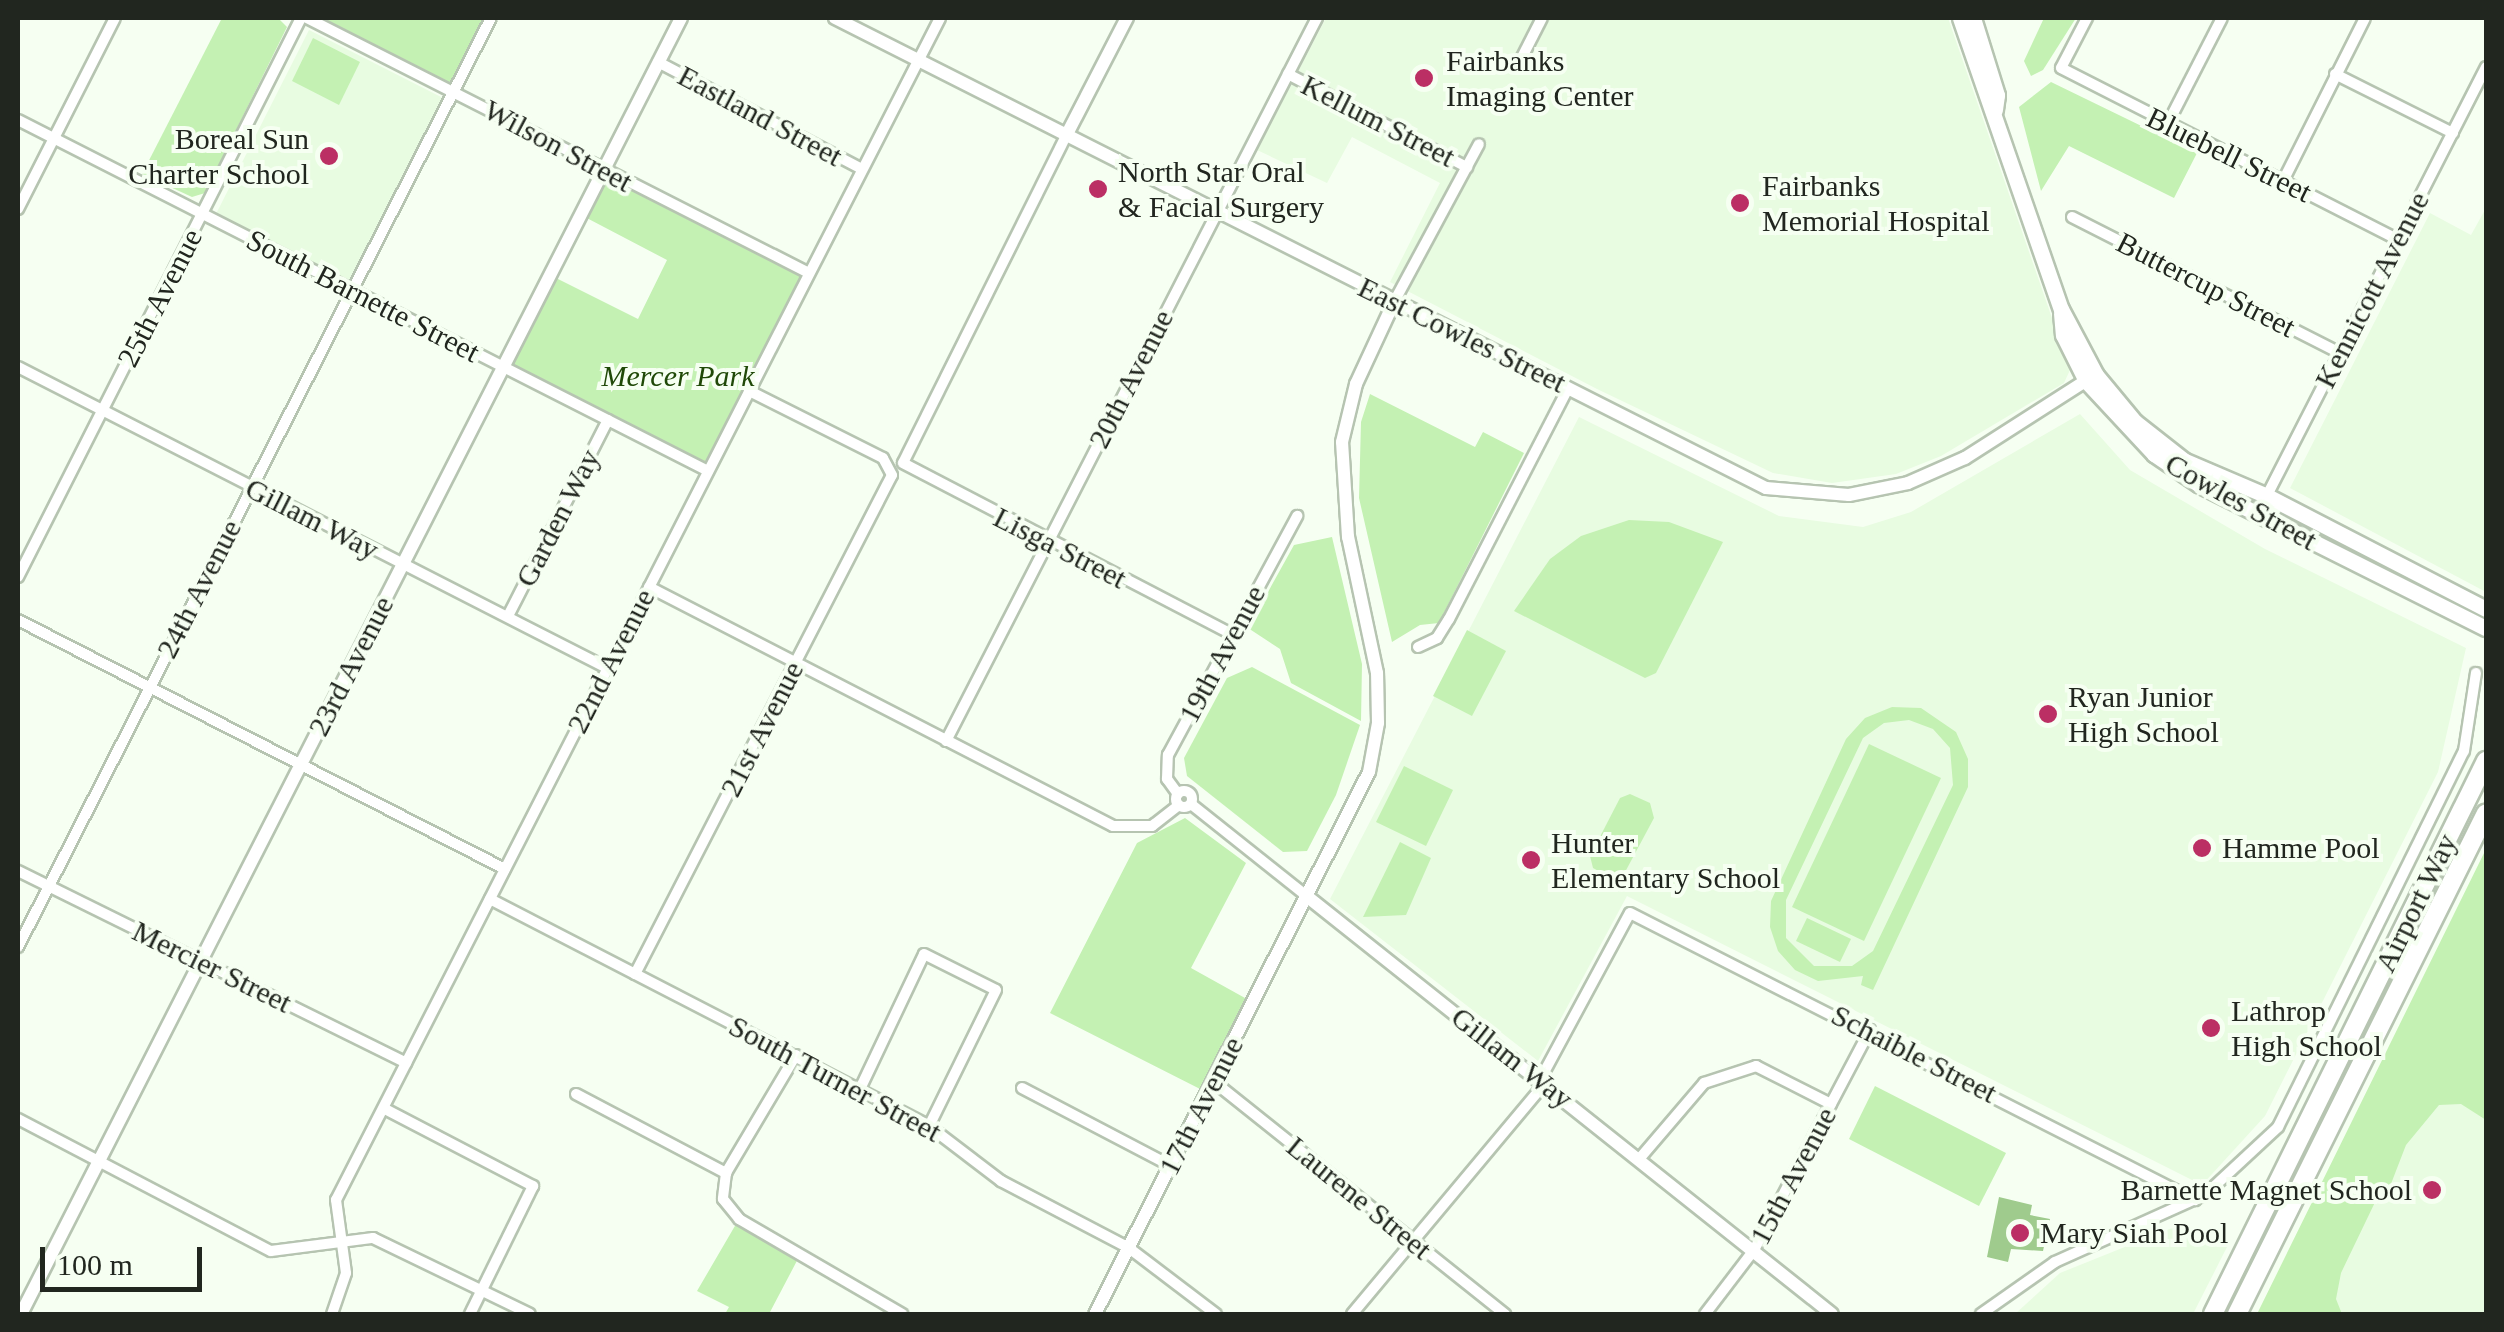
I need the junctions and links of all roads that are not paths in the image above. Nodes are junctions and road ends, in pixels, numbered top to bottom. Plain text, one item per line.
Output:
1 (115, 18) edge
2 (304, 18) edge
3 (490, 18) edge
4 (681, 18) edge
5 (836, 18) edge
6 (940, 18) edge
7 (1127, 18) edge
8 (1317, 18) edge
9 (1542, 18) edge
10 (1960, 18) edge
11 (1972, 18) edge
12 (2087, 18) edge
13 (2222, 18) edge
14 (2365, 18) edge
15 (918, 60) junction
16 (658, 62) junction
17 (1517, 67) dead end
18 (2486, 67) edge
19 (1288, 74) junction
20 (2335, 74) junction
21 (453, 91) junction
22 (1995, 110) junction
23 (18, 120) edge
24 (2168, 126) junction
25 (2453, 132) junction
26 (1066, 136) junction
27 (53, 138) junction
28 (1480, 144) dead end
29 (1468, 168) junction
30 (862, 169) junction
31 (604, 171) junction
32 (2283, 181) junction
33 (18, 209) edge
34 (1217, 212) junction
35 (202, 214) junction
36 (2072, 217) dead end
37 (2398, 240) junction
38 (809, 273) junction
39 (352, 291) junction
40 (1394, 302) junction
41 (2340, 353) junction
42 (18, 367) edge
43 (504, 368) junction
44 (2091, 378) junction
45 (1568, 388) junction
46 (750, 391) junction
47 (103, 411) junction
48 (608, 420) junction
49 (708, 472) junction
50 (252, 488) junction
51 (2267, 496) junction
52 (2258, 513) junction
53 (1297, 516) dead end
54 (1048, 542) junction
55 (402, 565) junction
56 (18, 577) edge
57 (649, 588) junction
58 (2486, 609) edge
59 (508, 616) junction
60 (18, 620) edge
61 (2486, 628) edge
62 (1230, 634) junction
63 (1418, 648) dead end
64 (796, 664) junction
65 (608, 668) junction
66 (2476, 674) dead end
67 (147, 690) junction
68 (946, 741) junction
69 (2486, 761) edge
70 (302, 763) junction
71 (1182, 801) junction
72 (2486, 813) edge
73 (505, 870) junction
74 (18, 871) edge
75 (48, 887) junction
76 (1309, 898) junction
77 (490, 899) junction
78 (18, 948) edge
79 (200, 962) junction
80 (635, 974) junction
81 (1870, 1030) junction
82 (796, 1055) junction
83 (406, 1063) junction
84 (1213, 1081) junction
85 (1543, 1081) junction
86 (1022, 1088) dead end
87 (860, 1089) junction
88 (576, 1094) dead end
89 (1830, 1104) junction
90 (385, 1109) junction
91 (18, 1119) edge
92 (928, 1126) junction
93 (1640, 1158) junction
94 (100, 1161) junction
95 (1171, 1166) junction
96 (726, 1173) junction
97 (2194, 1200) junction
98 (342, 1241) junction
99 (1417, 1244) junction
100 (1129, 1248) junction
101 (1754, 1250) junction
102 (483, 1290) junction
103 (21, 1314) edge
104 (332, 1314) edge
105 (470, 1314) edge
106 (530, 1314) edge
107 (902, 1314) edge
108 (1095, 1314) edge
109 (1216, 1314) edge
110 (1352, 1314) edge
111 (1505, 1314) edge
112 (1705, 1314) edge
113 (1832, 1314) edge
114 (1981, 1314) edge
115 (2213, 1314) edge
116 (2237, 1314) edge

1 - 27 street
2 - 21 street, Wilson Street
2 - 35 street, 25th Avenue
3 - 21 street, 24th Avenue
4 - 16 street, 23rd Avenue
5 - 15 street, East Cowles Street
6 - 15 street, 22nd Avenue
7 - 26 street
8 - 19 street, 20th Avenue
9 - 17 street
10 - 22 main road
11 - 22 main road
12 - 24 street, Bluebell Street
13 - 24 street
14 - 20 street
15 - 26 street, East Cowles Street
15 - 30 street, 22nd Avenue
16 - 30 street, Eastland Street
16 - 31 street, 23rd Avenue
18 - 25 street, Kennicott Avenue
19 - 29 street, Kellum Street
19 - 34 street, 20th Avenue
20 - 25 street
20 - 32 street
21 - 31 street, Wilson Street
21 - 39 street, 24th Avenue
22 - 44 main road
23 - 27 street, South Barnette Street
24 - 32 street, Bluebell Street
25 - 37 street, Kennicott Avenue
26 - 34 street, East Cowles Street
26 - 54 street, Lisga Street
27 - 33 street
27 - 35 street, South Barnette Street
28 - 29 street
29 - 40 street
30 - 38 street, 22nd Avenue
31 - 38 street, Wilson Street
31 - 43 street, 23rd Avenue
32 - 37 street, Bluebell Street
34 - 40 street, East Cowles Street
34 - 54 street, 20th Avenue
35 - 39 street, South Barnette Street
35 - 47 street, 25th Avenue
36 - 41 street, Buttercup Street
37 - 41 street, Kennicott Avenue
38 - 46 street, 22nd Avenue
39 - 43 street, South Barnette Street
39 - 50 street, 24th Avenue
40 - 45 street, East Cowles Street
40 - 76 street, 17th Avenue
41 - 51 street, Kennicott Avenue
42 - 47 street, Gillam Way
43 - 48 street, South Barnette Street
43 - 55 street, 23rd Avenue
44 - 45 street, East Cowles Street
44 - 51 main road, Cowles Street
44 - 52 main road, Cowles Street
45 - 63 street
46 - 49 street, 22nd Avenue
46 - 64 street, 21st Avenue
47 - 50 street, Gillam Way
47 - 56 street, 25th Avenue
48 - 49 street, South Barnette Street
48 - 59 street, Garden Way
49 - 57 street, 22nd Avenue
50 - 55 street, Gillam Way
50 - 67 street, 24th Avenue
51 - 52 street, Kennicott Avenue
51 - 58 main road, Cowles Street
52 - 61 main road, Cowles Street
53 - 62 street, 19th Avenue
54 - 62 street, Lisga Street
54 - 68 street, 20th Avenue
55 - 59 street, Gillam Way
55 - 70 street, 23rd Avenue
57 - 64 street
57 - 65 street, 22nd Avenue
59 - 65 street, Gillam Way
60 - 67 street
62 - 71 street, 19th Avenue
64 - 68 street
64 - 80 street, 21st Avenue
65 - 73 street, 22nd Avenue
66 - 97 street
67 - 70 street
67 - 75 street, 24th Avenue
68 - 71 street
69 - 115 main road, Airport Way
70 - 73 street
70 - 79 street, 23rd Avenue
71 - 76 street, Gillam Way
72 - 116 main road, Airport Way
73 - 77 street, 22nd Avenue
74 - 75 street, Mercier Street
75 - 78 street, 24th Avenue
75 - 79 street, Mercier Street
76 - 84 street, 17th Avenue
76 - 85 street, Gillam Way
77 - 80 street, South Turner Street
77 - 83 street, 22nd Avenue
79 - 83 street, Mercier Street
79 - 94 street, 23rd Avenue
80 - 82 street, South Turner Street
81 - 85 street, Schaible Street
81 - 89 street, 15th Avenue
81 - 97 street, Schaible Street
82 - 87 street, South Turner Street
82 - 96 street
83 - 90 street, 22nd Avenue
84 - 95 street, 17th Avenue
84 - 99 street, Laurene Street
85 - 93 street, Gillam Way
85 - 99 street
86 - 95 street
87 - 92 street, South Turner Street
87 - 92 street
88 - 96 street
89 - 93 street
89 - 101 street, 15th Avenue
90 - 98 street, 22nd Avenue
90 - 102 street
91 - 94 street
92 - 100 street, South Turner Street
93 - 101 street, Gillam Way
94 - 98 street
94 - 103 street, 23rd Avenue
95 - 100 street, 17th Avenue
96 - 107 street
97 - 114 street
98 - 102 street
98 - 104 street, 22nd Avenue
99 - 110 street
99 - 111 street, Laurene Street
100 - 108 street, 17th Avenue
100 - 109 street, South Turner Street
101 - 112 street, 15th Avenue
101 - 113 street, Gillam Way
102 - 105 street
102 - 106 street

